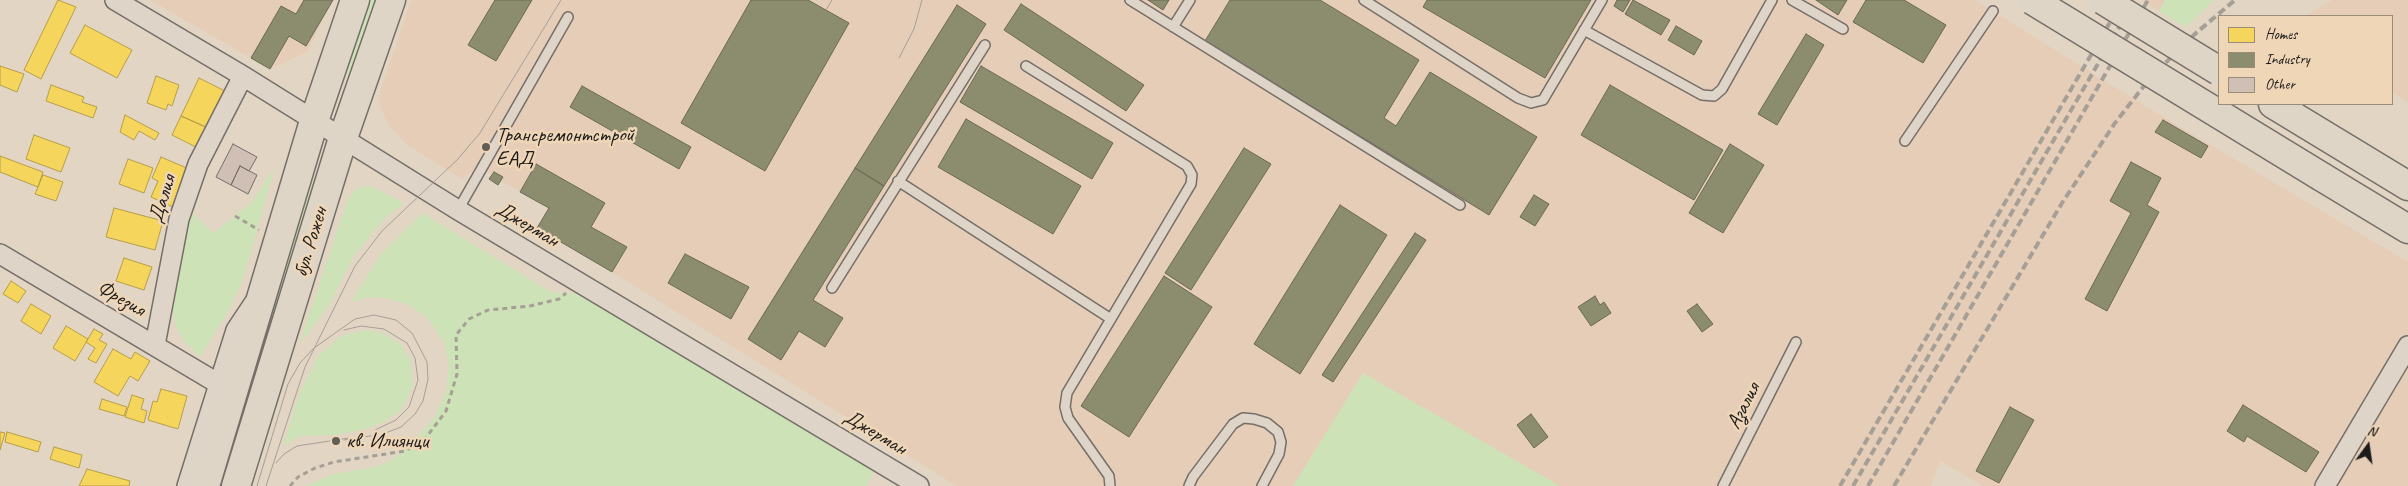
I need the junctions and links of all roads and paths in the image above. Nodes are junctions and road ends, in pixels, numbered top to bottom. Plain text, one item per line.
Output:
1 (115, 0) edge
2 (355, 0) edge
3 (391, 0) edge
4 (1130, 0) edge
5 (1190, 0) edge
6 (1364, 0) edge
7 (1602, 0) edge
8 (1772, 0) edge
9 (1792, 0) edge
10 (2032, 0) edge
11 (2103, 0) edge
12 (1993, 11) dead end
13 (568, 16) dead end
14 (1173, 27) junction
15 (1843, 28) dead end
16 (1584, 30) junction
17 (985, 45) dead end
18 (1026, 66) dead end
19 (2218, 70) edge
20 (243, 76) junction
21 (2275, 105) edge
22 (314, 120) junction
23 (343, 138) junction
24 (1905, 141) dead end
25 (898, 181) junction
26 (2408, 186) edge
27 (1460, 205) dead end
28 (458, 210) junction
29 (235, 216) dead end
30 (2408, 229) edge
31 (262, 232) dead end
32 (0, 254) edge
33 (269, 276) junction
34 (579, 282) junction
35 (832, 288) dead end
36 (1111, 319) junction
37 (1796, 342) dead end
38 (155, 345) junction
39 (2408, 346) edge
40 (219, 384) junction
41 (187, 486) edge
42 (205, 486) edge
43 (236, 486) edge
44 (290, 486) edge
45 (919, 486) edge
46 (1110, 486) edge
47 (1189, 486) edge
48 (1262, 486) edge
49 (1723, 486) edge
50 (2325, 486) edge

1 - 20 street, Джерман
2 - 22 main road, бул. Рожен
3 - 23 main road, бул. Рожен
4 - 14 lane
5 - 14 lane
6 - 16 lane
7 - 16 lane
8 - 16 lane
9 - 15 lane
10 - 30 main road, bridge
11 - 19 main road, bridge
12 - 24 lane
13 - 28 lane
14 - 27 lane
17 - 25 lane
18 - 36 lane
20 - 22 street, Джерман
20 - 38 street, Далия
21 - 26 main road
22 - 23 street, Джерман
22 - 33 main road, бул. Рожен
23 - 28 street, Джерман
23 - 43 main road, бул. Рожен
25 - 35 lane
25 - 36 lane
28 - 34 street, Джерман
29 - 31 path
32 - 38 street, Фрезия
33 - 40 street
33 - 42 main road, бул. Рожен
34 - 44 path
34 - 45 street, Джерман
36 - 46 lane
37 - 49 lane, Азалия
38 - 40 street, Фрезия
39 - 50 street
40 - 41 street
47 - 48 lane

